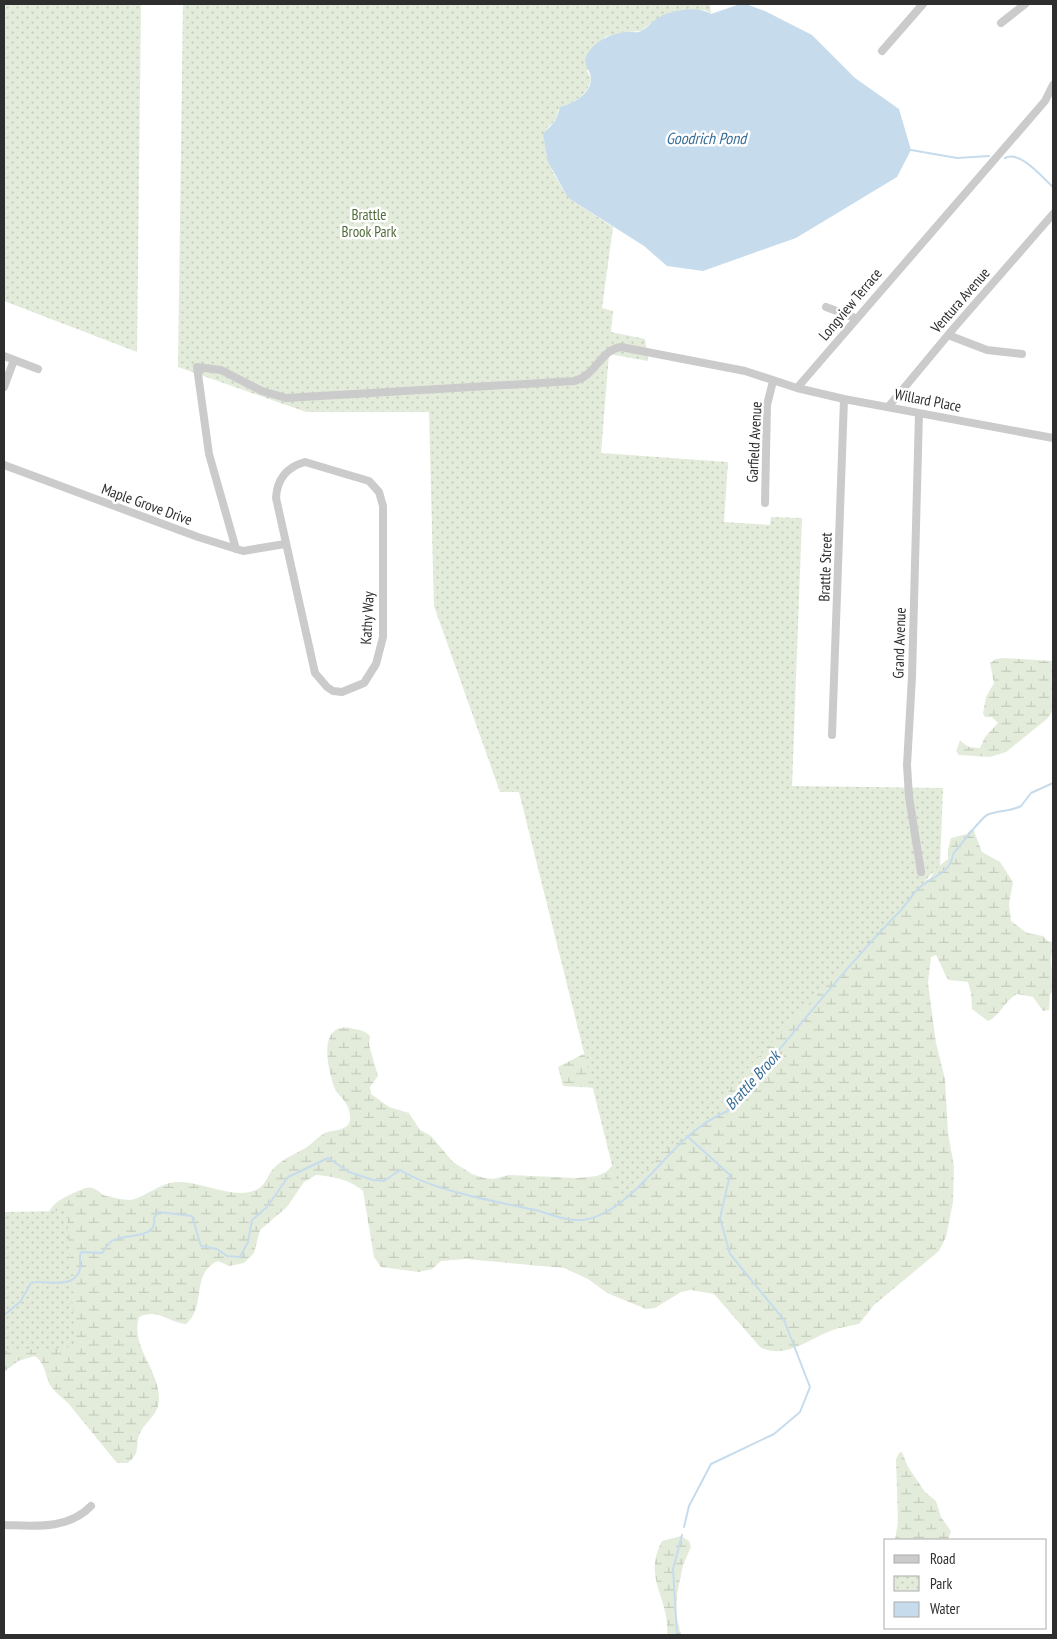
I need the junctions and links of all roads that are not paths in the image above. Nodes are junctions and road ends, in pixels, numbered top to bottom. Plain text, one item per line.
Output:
1 (923, 4) edge
2 (1025, 4) edge
3 (1001, 23) dead end
4 (882, 51) dead end
5 (1053, 85) edge
6 (1053, 95) edge
7 (1045, 101) junction
8 (1053, 214) edge
9 (826, 307) dead end
10 (855, 318) junction
11 (948, 335) junction
12 (1022, 354) dead end
13 (4, 356) edge
14 (14, 360) junction
15 (38, 369) dead end
16 (773, 381) junction
17 (4, 387) edge
18 (797, 388) junction
19 (844, 400) junction
20 (889, 406) junction
21 (919, 413) junction
22 (1053, 438) edge
23 (4, 465) edge
24 (765, 503) dead end
25 (285, 544) junction
26 (236, 549) junction
27 (832, 735) dead end
28 (921, 872) dead end
29 (91, 1506) dead end
30 (4, 1525) edge

1 - 4 street
2 - 3 street
5 - 7 street, Longview Terrace
6 - 7 street, Longview Terrace
7 - 10 street, Longview Terrace
8 - 11 street, Ventura Avenue
9 - 10 street
10 - 18 street, Longview Terrace
11 - 12 street
11 - 20 street, Ventura Avenue
13 - 14 street
14 - 15 street
14 - 17 street
16 - 18 street
16 - 24 street, Garfield Avenue
16 - 26 street
18 - 19 street, Willard Place
19 - 20 street, Willard Place
19 - 27 street, Brattle Street
20 - 21 street, Willard Place
21 - 22 street, Willard Place
21 - 28 street, Grand Avenue
23 - 26 street, Maple Grove Drive
25 - 25 street, Kathy Way
25 - 26 street, Maple Grove Drive
29 - 30 street

